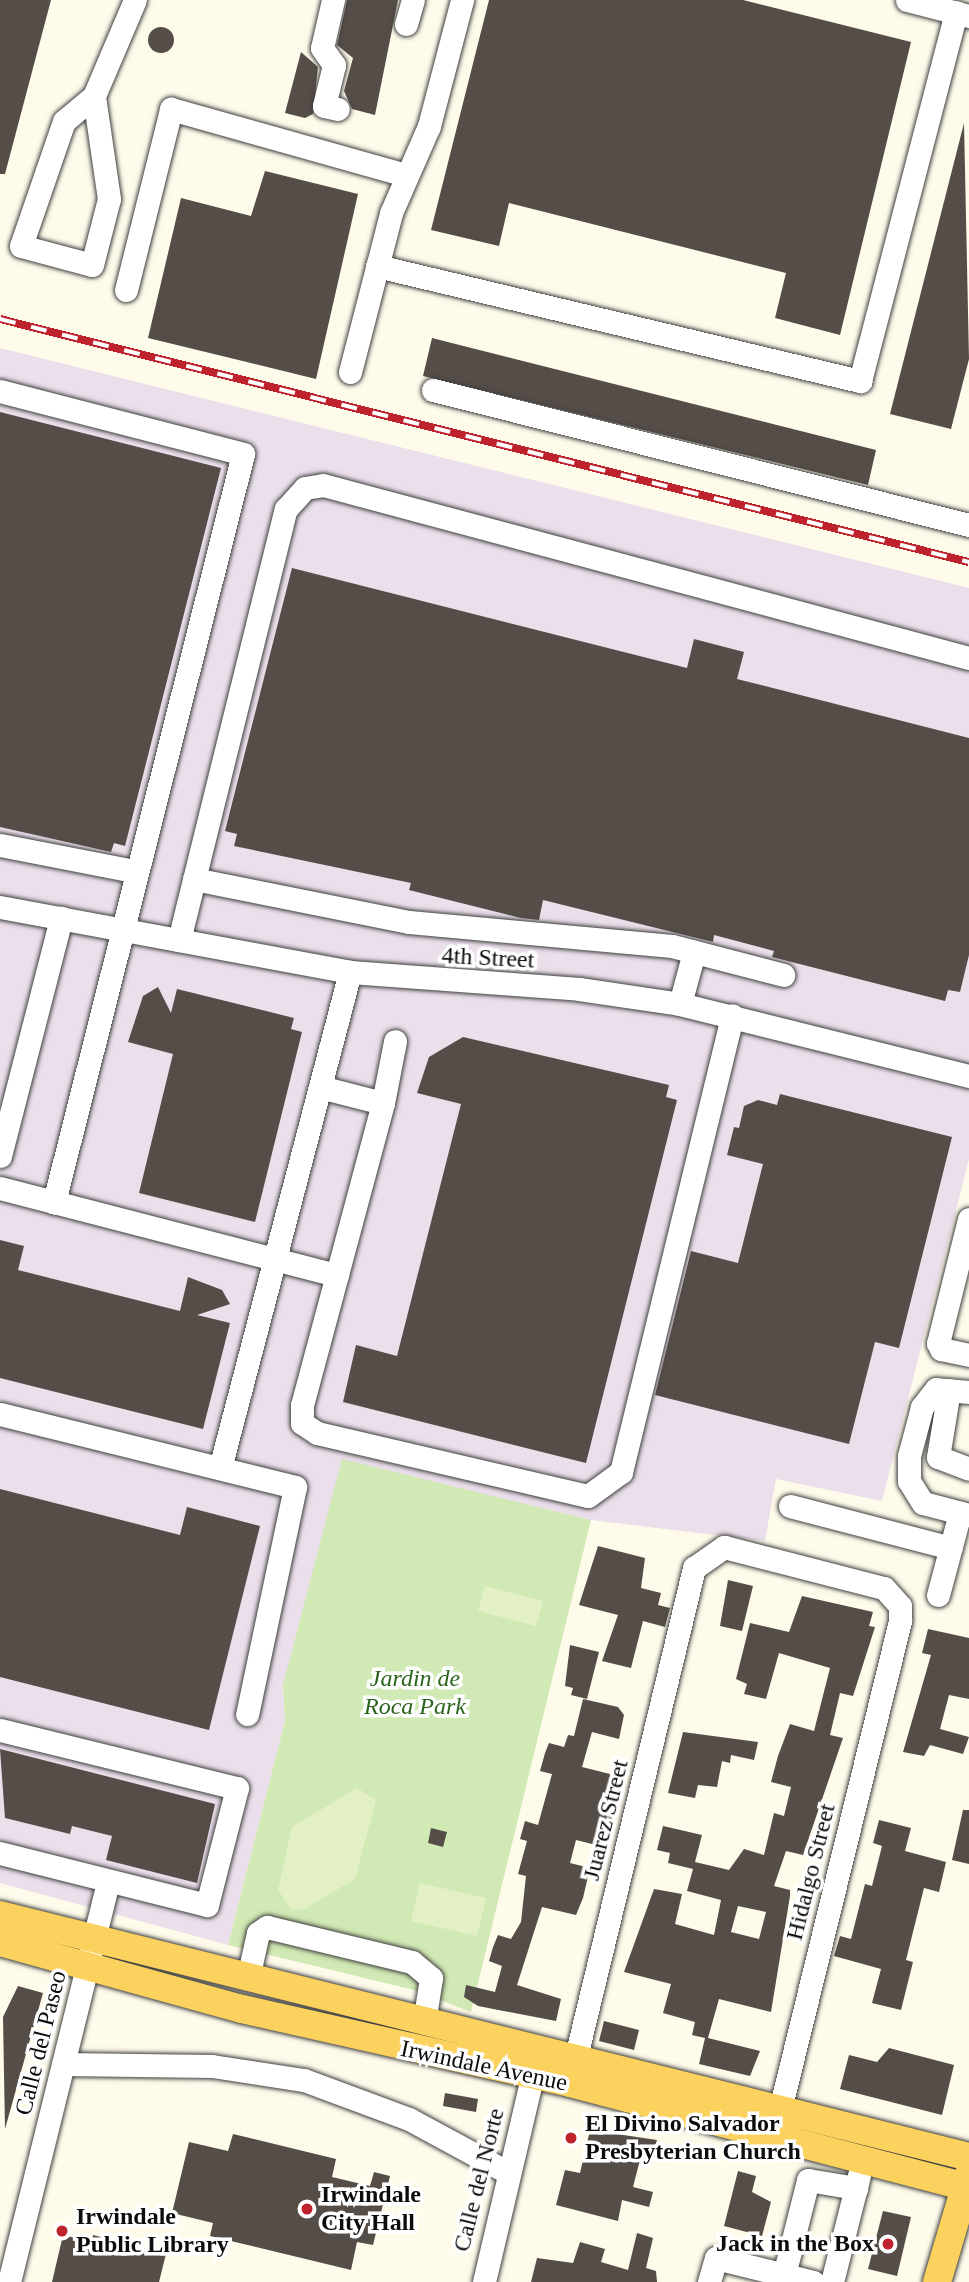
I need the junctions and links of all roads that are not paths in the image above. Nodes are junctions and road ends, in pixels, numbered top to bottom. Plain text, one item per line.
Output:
1 (135, 0) edge
2 (334, 0) edge
3 (412, 0) edge
4 (462, 0) edge
5 (907, 0) edge
6 (962, 14) edge
7 (406, 24) dead end
8 (94, 96) junction
9 (338, 109) dead end
10 (403, 174) junction
11 (377, 266) junction
12 (126, 290) dead end
13 (350, 372) dead end
14 (433, 390) dead end
15 (0, 391) edge
16 (969, 525) edge
17 (969, 658) edge
18 (0, 845) edge
19 (134, 872) junction
20 (194, 879) junction
21 (0, 907) edge
22 (61, 918) junction
23 (120, 929) junction
24 (178, 940) junction
25 (694, 952) junction
26 (350, 972) junction
27 (783, 975) dead end
28 (680, 1004) junction
29 (732, 1015) junction
30 (395, 1041) dead end
31 (969, 1076) edge
32 (320, 1087) junction
33 (383, 1103) junction
34 (0, 1156) edge
35 (0, 1188) edge
36 (54, 1202) junction
37 (969, 1219) edge
38 (275, 1259) junction
39 (337, 1275) junction
40 (961, 1283) edge
41 (969, 1355) edge
42 (959, 1391) edge
43 (0, 1414) edge
44 (220, 1468) junction
45 (969, 1469) edge
46 (790, 1506) dead end
47 (965, 1514) edge
48 (951, 1548) junction
49 (938, 1595) dead end
50 (900, 1621) joint
51 (247, 1714) dead end
52 (0, 1730) edge
53 (0, 1853) edge
54 (108, 1881) junction
55 (0, 1915) edge
56 (0, 1942) edge
57 (91, 1951) junction
58 (247, 1978) junction
59 (424, 2022) junction
60 (536, 2063) junction
61 (63, 2064) junction
62 (572, 2071) junction
63 (777, 2122) junction
64 (969, 2157) edge
65 (863, 2159) junction
66 (507, 2172) junction
67 (968, 2183) edge
68 (856, 2188) junction
69 (784, 2275) junction
70 (9, 2282) edge
71 (484, 2282) edge
72 (709, 2282) edge
73 (813, 2282) edge
74 (832, 2282) edge
75 (937, 2282) edge

1 - 8 street
2 - 9 street
3 - 7 street
4 - 10 street
5 - 6 street
6 - 11 street
8 - 8 street
10 - 11 street
10 - 12 street
11 - 13 street
14 - 16 street
15 - 19 street
17 - 20 street
18 - 19 street
19 - 23 street
20 - 24 street
20 - 25 street
21 - 22 street, 4th Street
22 - 23 street, 4th Street
22 - 34 street
23 - 24 street, 4th Street
23 - 36 street
24 - 26 street, 4th Street
25 - 27 street
25 - 28 street
26 - 28 street, 4th Street
26 - 32 street
28 - 29 street, 4th Street
29 - 31 street, 4th Street
29 - 39 street
30 - 33 street
32 - 33 street
32 - 38 street
33 - 39 street
35 - 36 street
36 - 38 street
37 - 40 street
38 - 39 street
38 - 44 street
40 - 41 street
42 - 45 street
42 - 47 street
43 - 44 street
44 - 51 street
46 - 48 street
47 - 48 street
48 - 49 street
50 - 62 street, Juarez Street
50 - 63 street, Hidalgo Street
52 - 54 street
53 - 54 street
54 - 57 street, Calle del Paseo
55 - 57 main road, Irwindale Avenue
56 - 57 main road, Irwindale Avenue
57 - 58 main road, Irwindale Avenue
57 - 60 main road, Irwindale Avenue
57 - 61 street, Calle del Paseo
58 - 59 main road, Irwindale Avenue
58 - 59 street
59 - 60 main road, Irwindale Avenue
60 - 62 main road, Irwindale Avenue
60 - 66 street, Calle del Norte
61 - 66 street
61 - 70 street, Calle del Paseo
62 - 63 main road, Irwindale Avenue
63 - 64 main road, Irwindale Avenue
63 - 65 main road, Irwindale Avenue
65 - 67 main road, Irwindale Avenue
65 - 68 street
66 - 71 street, Calle del Norte
67 - 75 main road
68 - 69 street
68 - 74 street
69 - 72 street
69 - 73 street

